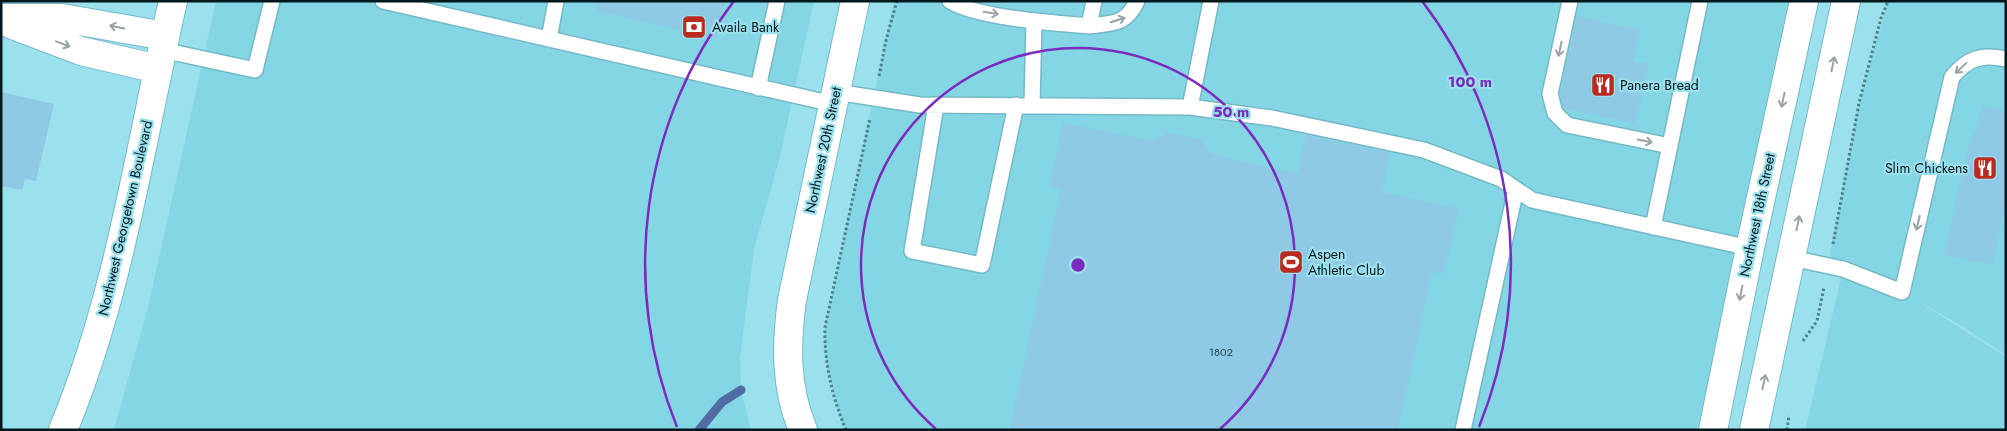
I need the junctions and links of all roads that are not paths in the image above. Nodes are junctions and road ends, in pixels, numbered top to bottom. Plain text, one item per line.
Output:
1 (173, 1) edge
2 (272, 1) edge
3 (383, 1) edge
4 (556, 1) edge
5 (777, 1) edge
6 (855, 1) edge
7 (950, 1) edge
8 (1094, 1) edge
9 (1137, 1) edge
10 (1211, 1) edge
11 (1570, 1) edge
12 (1700, 1) edge
13 (1804, 1) edge
14 (1846, 1) edge
15 (1, 19) edge
16 (1034, 20) junction
17 (1089, 26) junction
18 (549, 39) junction
19 (161, 52) junction
20 (2006, 59) edge
21 (758, 88) junction
22 (834, 98) junction
23 (936, 105) junction
24 (1024, 105) junction
25 (1190, 107) junction
26 (1670, 146) junction
27 (1516, 189) junction
28 (1652, 227) junction
29 (1750, 248) junction
30 (1791, 258) junction
31 (63, 430) edge
32 (803, 430) edge
33 (1463, 430) edge
34 (1713, 430) edge
35 (1754, 430) edge

1 - 19 street, Northwest Georgetown Boulevard
2 - 19 lane
3 - 18 lane
4 - 18 lane
5 - 21 lane
6 - 22 street, Northwest 20th Street
7 -> 16 lane
8 - 17 lane
17 -> 9 lane
10 - 25 lane
11 -> 26 lane
12 - 26 lane
13 -> 29 street, Northwest 18th Street
30 -> 14 street
15 - 19 street
16 - 17 lane
16 - 24 lane
18 - 21 lane
19 - 31 street, Northwest Georgetown Boulevard
20 -> 30 lane
21 - 22 lane
22 - 23 lane
22 - 32 street, Northwest 20th Street
23 - 24 lane
23 - 24 lane
24 - 25 lane
25 - 27 lane
26 - 28 lane
27 - 28 lane
27 - 33 lane
28 - 29 lane
29 -> 34 street, Northwest 18th Street
35 -> 30 street

